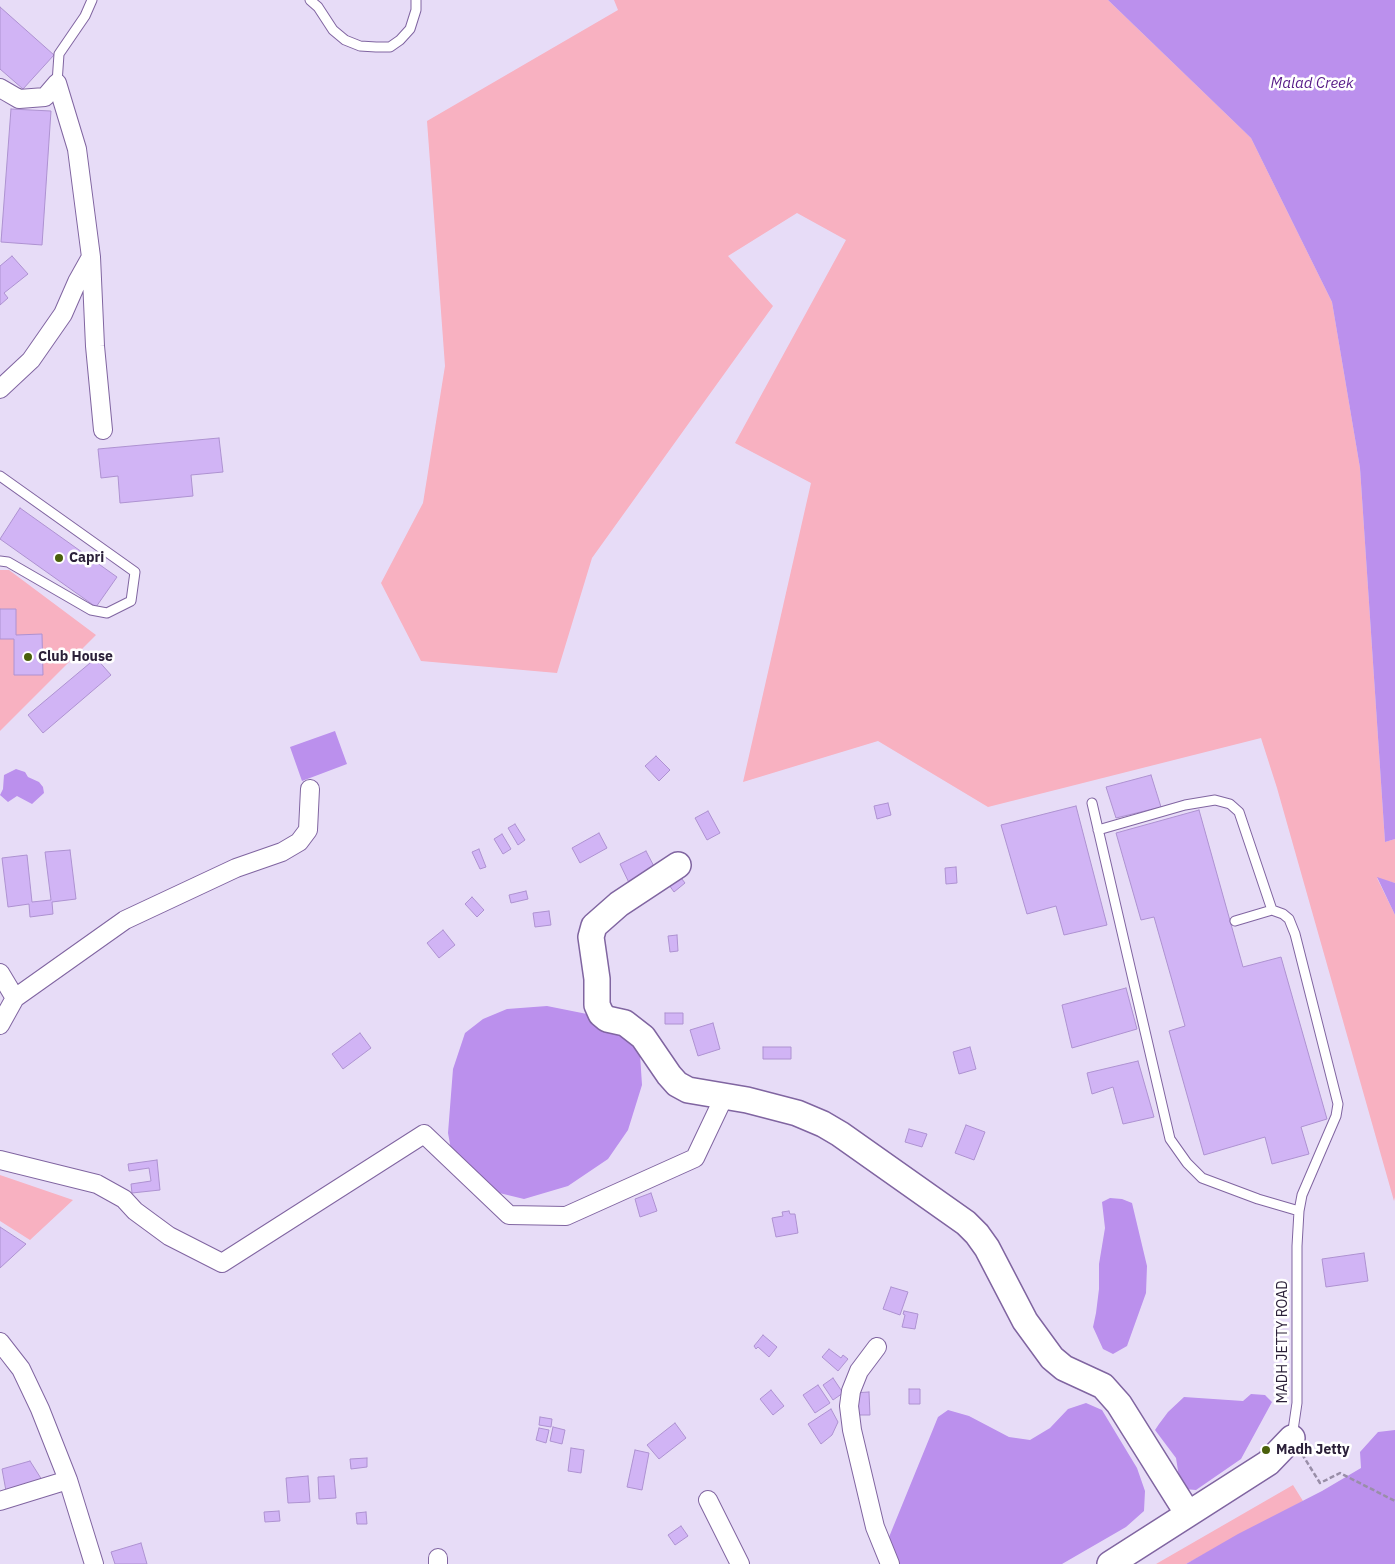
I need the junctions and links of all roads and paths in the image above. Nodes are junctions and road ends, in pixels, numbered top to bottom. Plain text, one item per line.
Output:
1 (92, 0) edge
2 (310, 0) edge
3 (416, 0) edge
4 (57, 83) junction
5 (0, 88) edge
6 (91, 257) junction
7 (0, 389) edge
8 (103, 430) dead end
9 (0, 476) edge
10 (0, 561) edge
11 (310, 789) dead end
12 (1092, 803) dead end
13 (1098, 830) junction
14 (678, 864) dead end
15 (1272, 910) junction
16 (1235, 921) dead end
17 (0, 973) edge
18 (15, 998) junction
19 (0, 1025) edge
20 (724, 1097) junction
21 (0, 1160) edge
22 (1299, 1211) junction
23 (0, 1342) edge
24 (877, 1347) dead end
25 (1292, 1438) junction
26 (68, 1480) junction
27 (708, 1500) dead end
28 (0, 1501) edge
29 (1395, 1501) edge
30 (1188, 1514) junction
31 (94, 1564) edge
32 (740, 1564) edge
33 (890, 1564) edge
34 (1110, 1564) edge

1 - 4 lane
2 - 3 lane
4 - 5 street
4 - 6 street
6 - 7 street
6 - 8 street
9 - 10 lane
11 - 18 street
12 - 13 lane
13 - 15 lane
13 - 22 lane
14 - 20 street
15 - 16 lane
15 - 22 lane, MADH JETTY ROAD
17 - 18 street
18 - 19 street
20 - 21 street
20 - 30 street
22 - 25 lane, MADH JETTY ROAD
23 - 26 street
24 - 33 street
25 - 29 path
25 - 30 street
26 - 28 street
26 - 31 street
27 - 32 street
30 - 34 street

